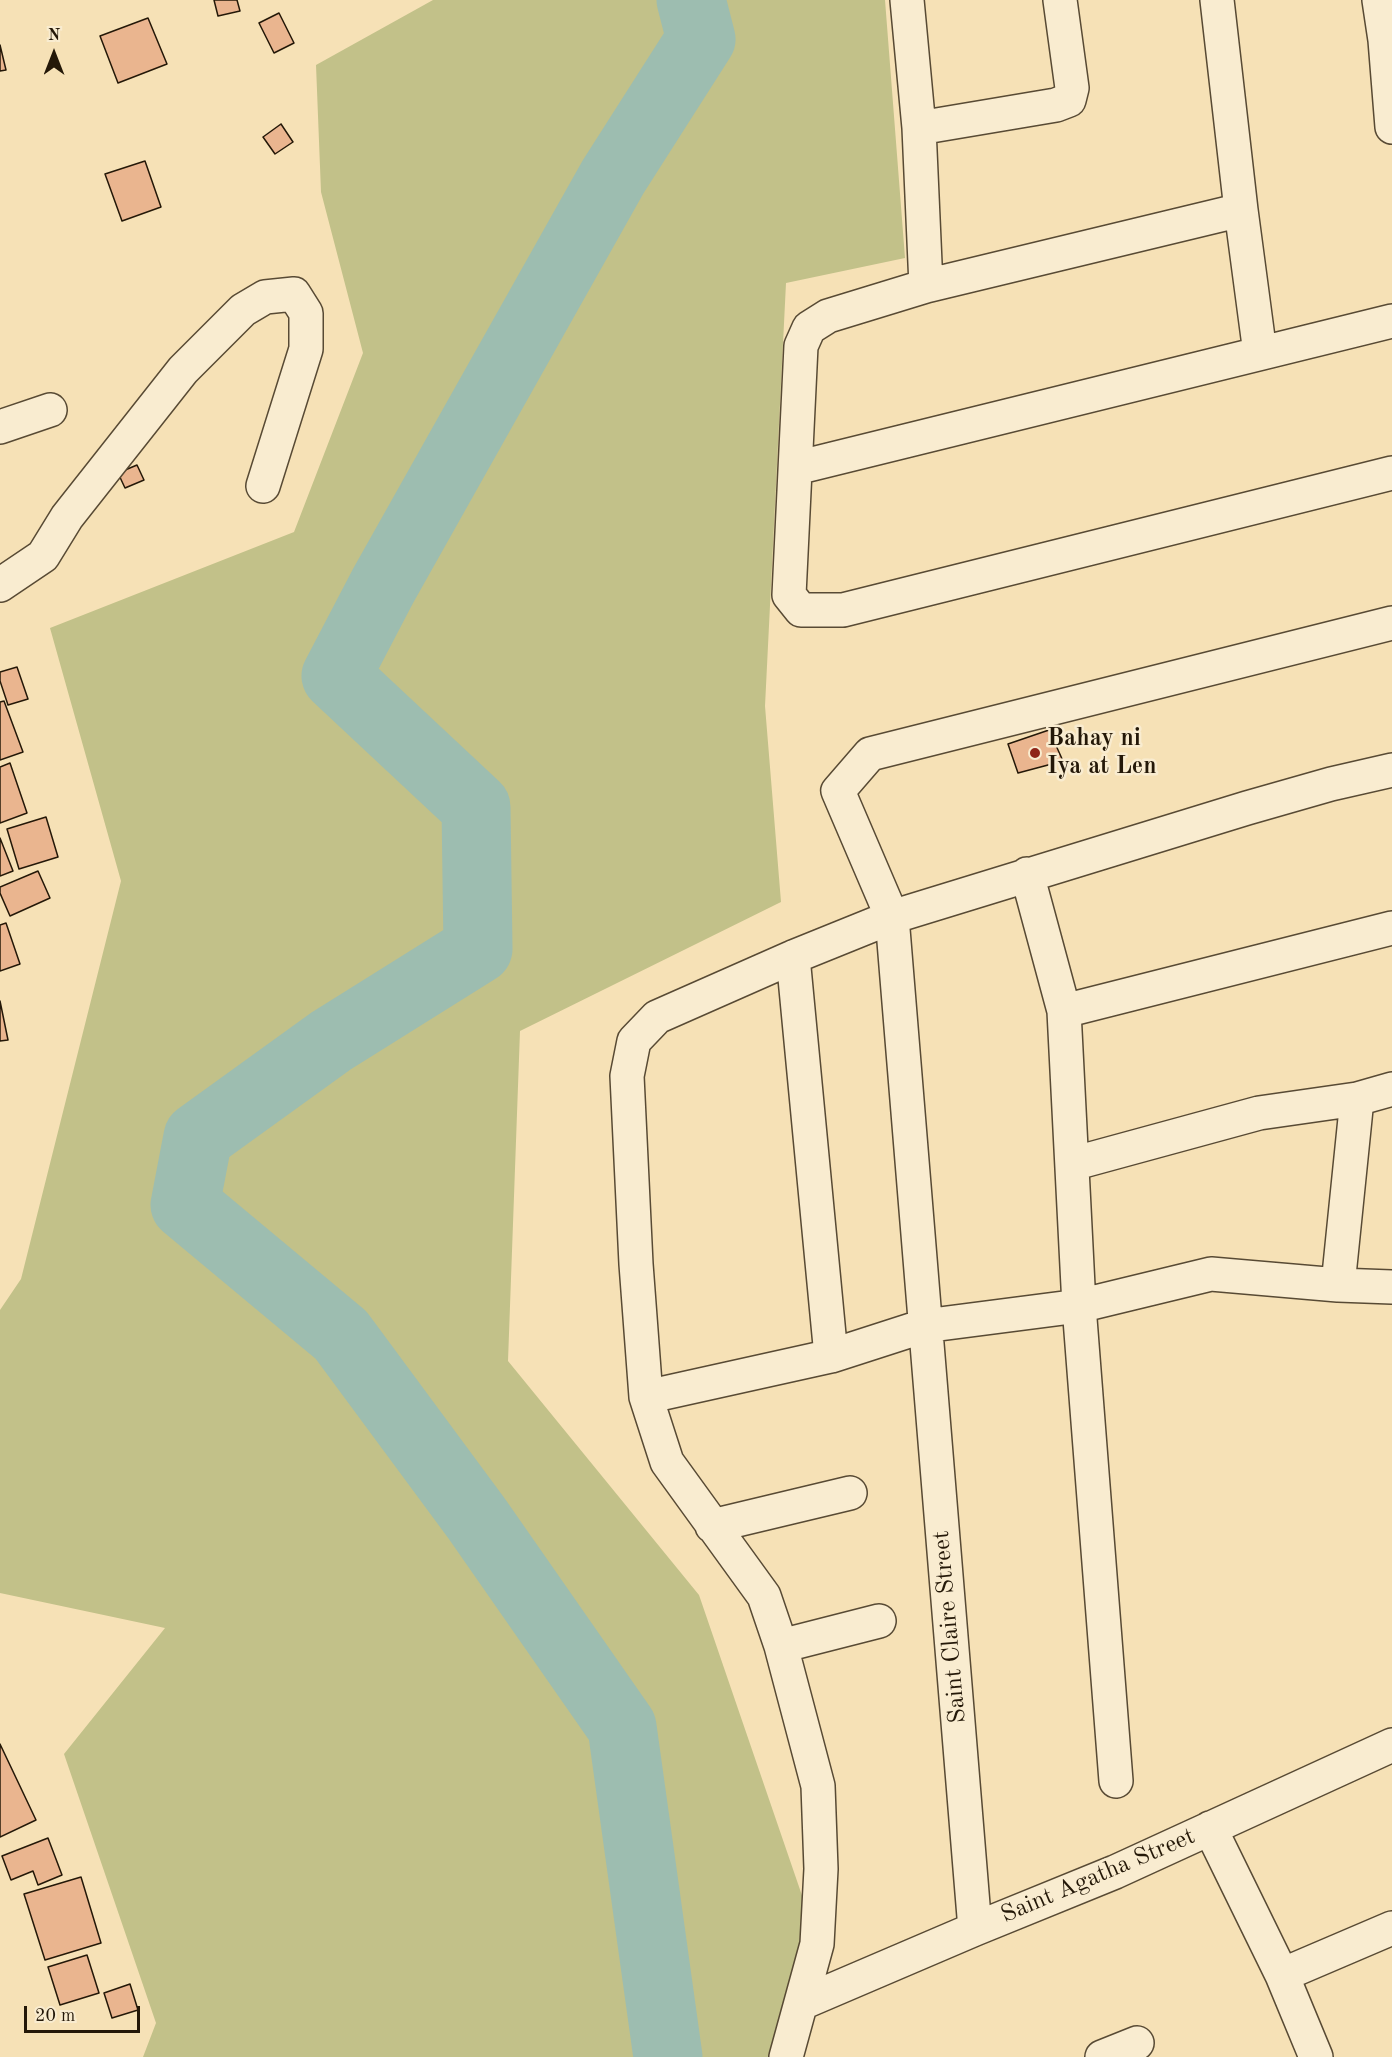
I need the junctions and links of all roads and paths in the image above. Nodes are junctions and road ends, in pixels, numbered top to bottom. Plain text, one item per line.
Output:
1 (907, 0) edge
2 (1060, 0) edge
3 (1217, 0) edge
4 (1379, 0) edge
5 (1392, 127) edge
6 (919, 128) junction
7 (1240, 210) junction
8 (926, 286) junction
9 (1392, 321) edge
10 (1260, 353) junction
11 (50, 410) dead end
12 (0, 427) edge
13 (796, 468) junction
14 (1392, 473) edge
15 (263, 486) dead end
16 (0, 585) edge
17 (1392, 623) edge
18 (1392, 770) edge
19 (1027, 874) junction
20 (892, 917) junction
21 (1392, 928) edge
22 (792, 957) junction
23 (1064, 1011) junction
24 (1392, 1089) edge
25 (1357, 1099) junction
26 (1072, 1164) junction
27 (1338, 1285) junction
28 (1392, 1287) edge
29 (1079, 1306) junction
30 (924, 1326) junction
31 (831, 1356) junction
32 (646, 1397) junction
33 (850, 1493) dead end
34 (712, 1526) junction
35 (879, 1621) dead end
36 (781, 1646) junction
37 (1392, 1744) edge
38 (1116, 1781) dead end
39 (1210, 1828) junction
40 (1392, 1928) edge
41 (975, 1929) junction
42 (1282, 1975) junction
43 (802, 2003) junction
44 (1137, 2043) dead end
45 (786, 2057) edge
46 (1102, 2057) edge
47 (1316, 2057) edge

1 - 6 street
2 - 6 street
3 - 7 street
4 - 5 street
6 - 8 street
7 - 8 street
7 - 10 street
8 - 13 street
9 - 10 street
10 - 13 street
11 - 12 street
13 - 14 street
15 - 16 street
17 - 20 street, Saint Claire Street
18 - 19 street
19 - 20 street
19 - 23 street
20 - 22 street
20 - 30 street, Saint Claire Street
21 - 23 street
22 - 31 street
22 - 32 street
23 - 26 street
24 - 25 street
25 - 26 street
25 - 27 street
26 - 29 street
27 - 28 street
27 - 29 street
29 - 30 street
29 - 38 street
30 - 31 street
30 - 41 street, Saint Claire Street
31 - 32 street
32 - 34 street
33 - 34 street
34 - 36 street
35 - 36 street
36 - 43 street
37 - 39 street, Saint Agatha Street
39 - 41 street, Saint Agatha Street
39 - 42 street
40 - 42 street
41 - 43 street, Saint Agatha Street
42 - 47 street
43 - 45 street
44 - 46 street

